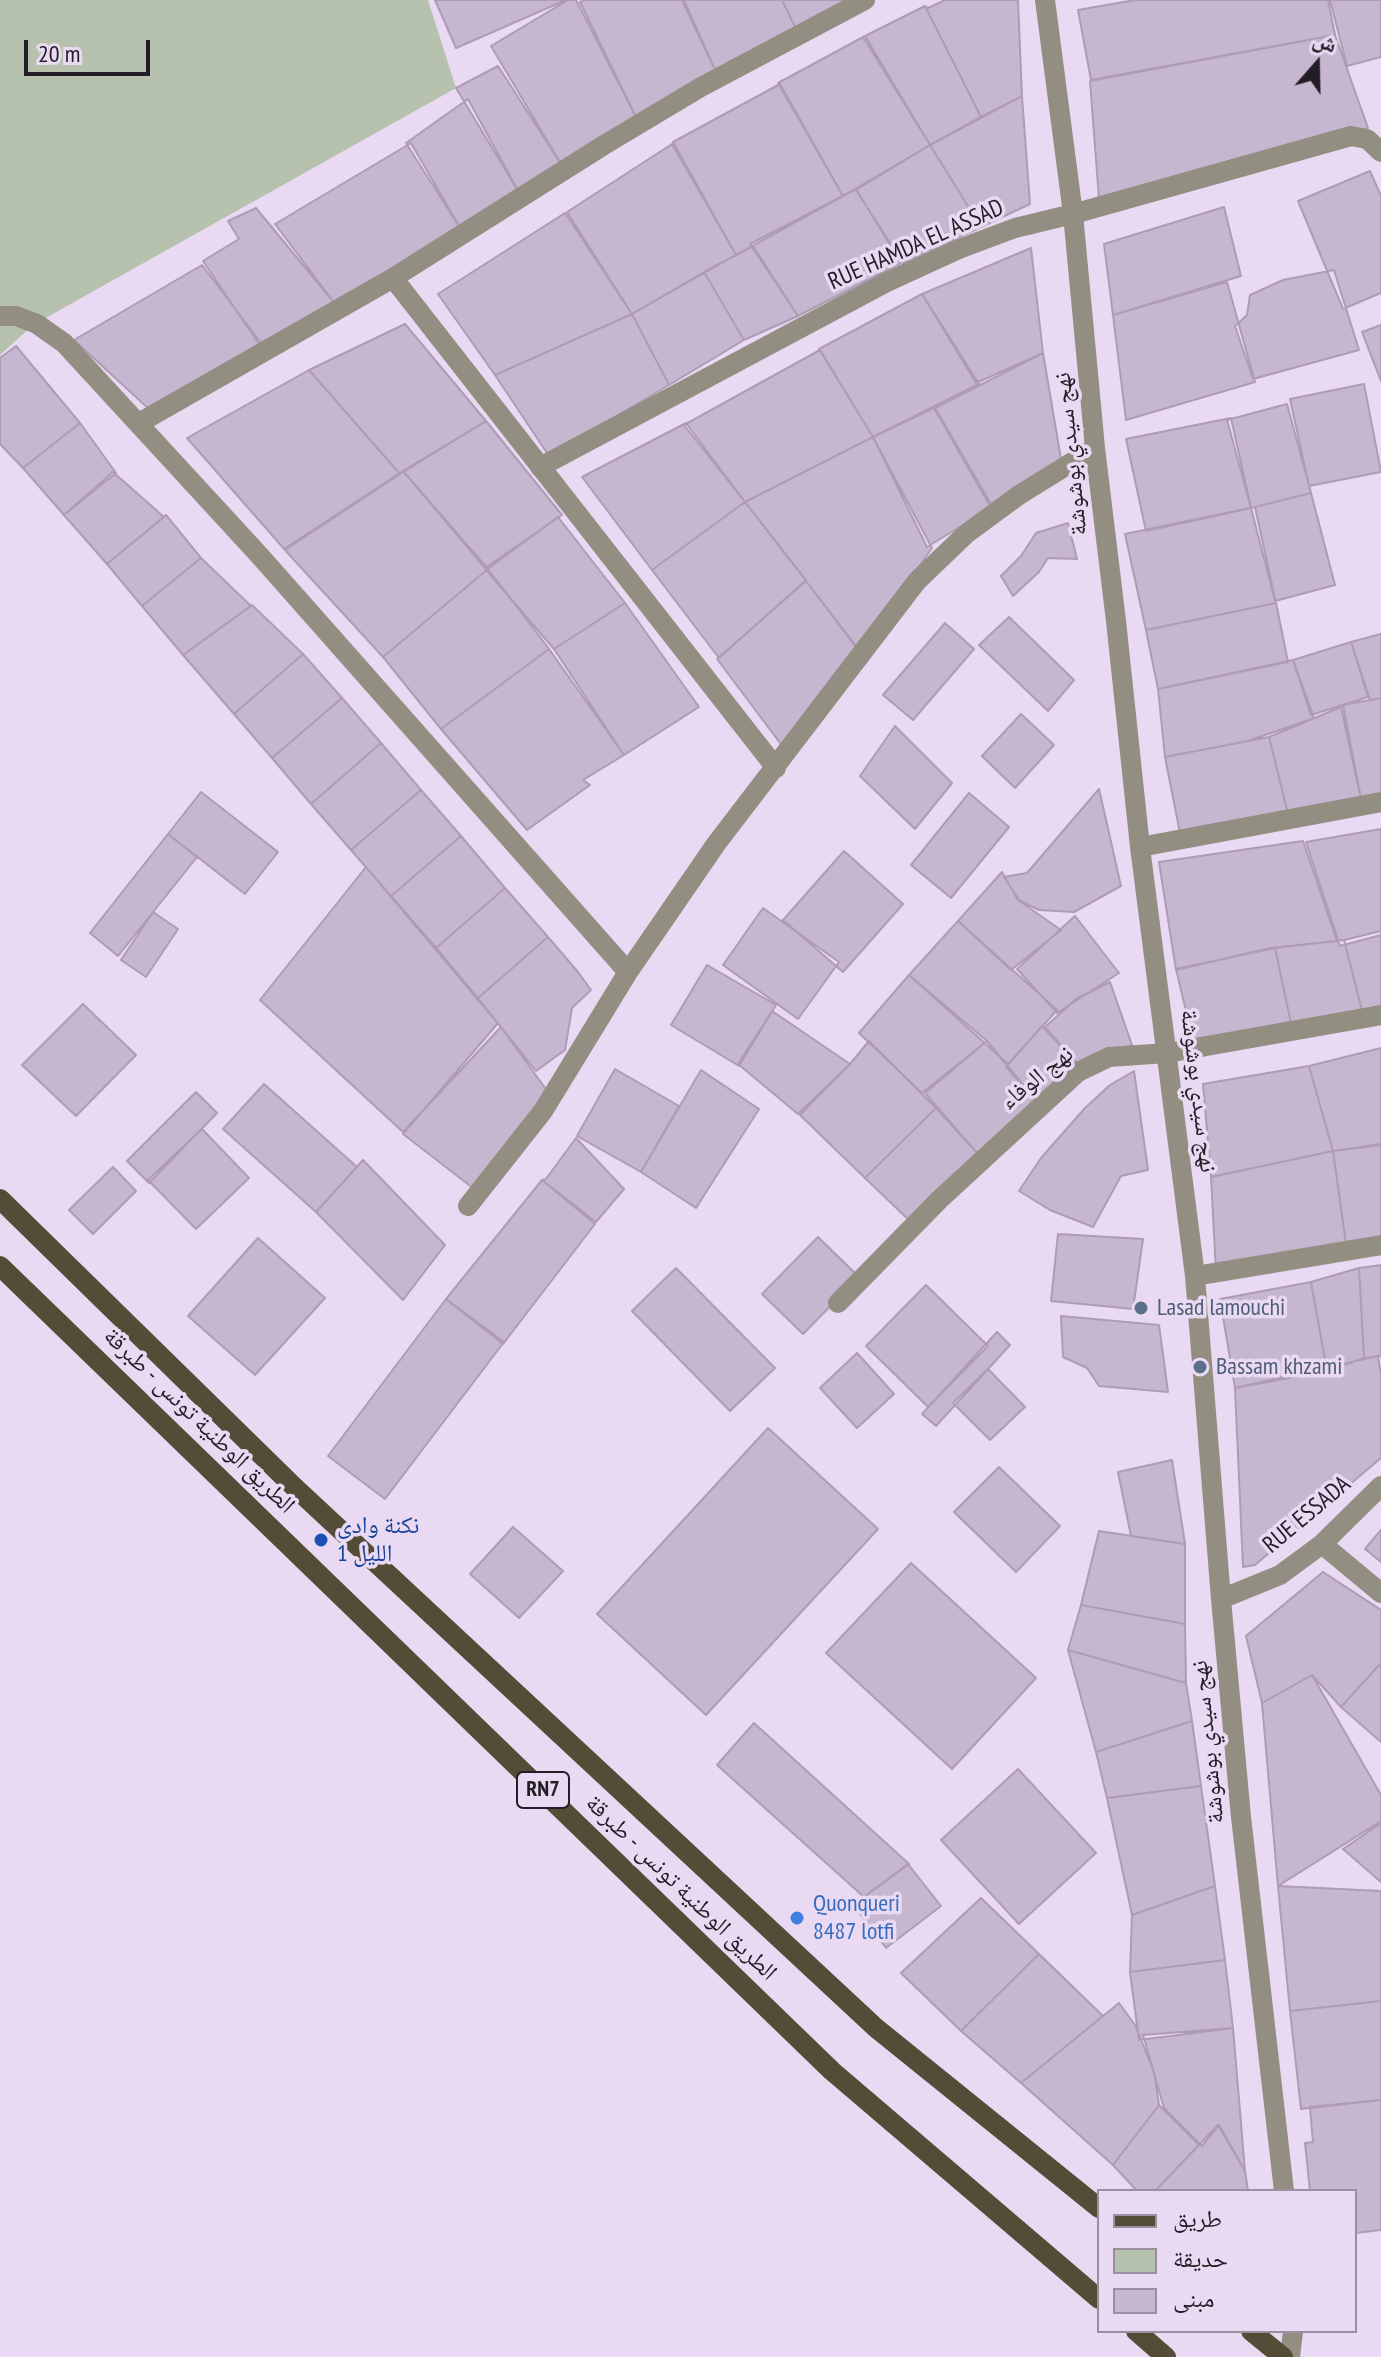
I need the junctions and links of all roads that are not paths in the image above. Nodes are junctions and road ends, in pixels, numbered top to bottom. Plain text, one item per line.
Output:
1 (865, 0) edge
2 (1045, 0) edge
3 (1381, 152) edge
4 (1073, 214) junction
5 (393, 278) junction
6 (0, 316) edge
7 (139, 423) junction
8 (1095, 448) junction
9 (540, 467) junction
10 (776, 768) junction
11 (1381, 802) edge
12 (1140, 847) junction
13 (628, 972) junction
14 (1381, 1015) edge
15 (1167, 1053) junction
16 (0, 1199) edge
17 (468, 1206) dead end
18 (1381, 1245) edge
19 (0, 1266) edge
20 (1195, 1276) junction
21 (838, 1303) dead end
22 (1381, 1486) edge
23 (1322, 1544) junction
24 (1381, 1593) edge
25 (1221, 1599) junction
26 (1284, 2189) edge
27 (1097, 2206) edge
28 (1097, 2297) edge
29 (1138, 2333) edge
30 (1253, 2333) edge
31 (1293, 2333) edge
32 (1166, 2357) edge
33 (1283, 2357) edge
34 (1290, 2357) edge

1 - 5 street
2 - 4 street, نهج سيدي بوشوشة
3 - 4 street, RUE HAMDA EL ASSAD
4 - 8 street, نهج سيدي بوشوشة
4 - 9 street, RUE HAMDA EL ASSAD
5 - 7 street
5 - 9 street
6 - 7 street
7 - 13 street
8 - 10 street
8 - 12 street, نهج سيدي بوشوشة
9 - 10 street
10 - 13 street
11 - 12 street
12 - 15 street, نهج سيدي بوشوشة
13 - 17 street
14 - 15 street, نهج الوفاء
15 - 20 street, نهج سيدي بوشوشة
15 - 21 street, نهج الوفاء
16 - 27 main road, الطريق الوطنية تونس - طبرقة / RN7
18 - 20 street
19 - 28 main road, الطريق الوطنية تونس - طبرقة / RN7
20 - 25 street, نهج سيدي بوشوشة
22 - 23 street, RUE ESSADA
23 - 24 street
23 - 25 street, RUE ESSADA
25 - 26 street, نهج سيدي بوشوشة
29 - 32 main road
30 - 33 main road
31 - 34 street

